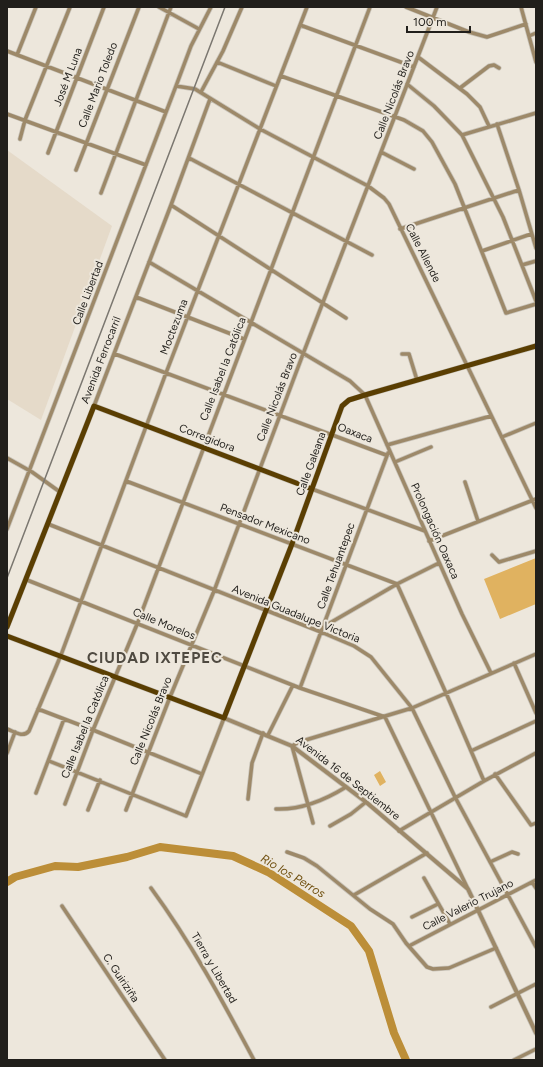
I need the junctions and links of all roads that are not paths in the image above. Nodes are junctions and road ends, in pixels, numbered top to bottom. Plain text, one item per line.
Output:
1 (36, 7) edge
2 (70, 7) edge
3 (104, 7) edge
4 (139, 7) edge
5 (159, 7) edge
6 (172, 7) edge
7 (211, 7) edge
8 (242, 7) edge
9 (307, 7) edge
10 (370, 7) edge
11 (406, 7) edge
12 (437, 7) edge
13 (521, 7) edge
14 (169, 12) junction
15 (433, 18) junction
16 (526, 24) junction
17 (300, 25) junction
18 (199, 29) junction
19 (536, 33) edge
20 (529, 36) junction
21 (356, 46) junction
22 (7, 51) edge
23 (17, 54) junction
24 (418, 57) junction
25 (217, 62) junction
26 (536, 62) edge
27 (48, 66) junction
28 (414, 67) junction
29 (499, 68) dead end
30 (280, 76) junction
31 (77, 78) junction
32 (407, 84) junction
33 (176, 86) junction
34 (276, 86) junction
35 (460, 88) junction
36 (106, 90) junction
37 (201, 92) junction
38 (336, 97) junction
39 (210, 99) junction
40 (136, 102) junction
41 (166, 112) junction
42 (536, 113) edge
43 (7, 114) edge
44 (394, 118) junction
45 (26, 120) junction
46 (497, 124) junction
47 (489, 126) junction
48 (260, 129) junction
49 (56, 132) junction
50 (462, 135) junction
51 (20, 138) dead end
52 (86, 143) junction
53 (381, 152) junction
54 (48, 153) dead end
55 (116, 154) junction
56 (313, 157) junction
57 (189, 158) junction
58 (146, 165) junction
59 (414, 169) dead end
60 (76, 170) dead end
61 (239, 184) junction
62 (368, 186) junction
63 (519, 190) junction
64 (101, 193) dead end
65 (493, 198) junction
66 (171, 205) junction
67 (464, 207) junction
68 (292, 212) junction
69 (400, 229) junction
70 (531, 234) junction
71 (220, 236) junction
72 (512, 240) junction
73 (346, 242) junction
74 (536, 248) edge
75 (482, 251) junction
76 (372, 255) dead end
77 (536, 261) edge
78 (150, 262) junction
79 (522, 265) junction
80 (270, 268) junction
81 (198, 291) junction
82 (136, 297) junction
83 (323, 303) junction
84 (536, 303) edge
85 (187, 317) junction
86 (346, 318) dead end
87 (251, 322) junction
88 (244, 339) junction
89 (536, 346) edge
90 (115, 354) junction
91 (303, 354) junction
92 (402, 354) dead end
93 (467, 367) junction
94 (166, 373) junction
95 (417, 380) junction
96 (365, 394) junction
97 (224, 395) junction
98 (94, 406) junction
99 (281, 414) junction
100 (491, 416) junction
101 (536, 423) edge
102 (147, 427) junction
103 (333, 434) junction
104 (502, 437) junction
105 (387, 445) junction
106 (204, 446) junction
107 (431, 447) dead end
108 (390, 451) junction
109 (386, 455) junction
110 (7, 458) edge
111 (395, 462) junction
112 (259, 469) junction
113 (29, 472) junction
114 (126, 480) junction
115 (465, 482) dead end
116 (312, 489) junction
117 (60, 492) junction
118 (534, 500) edge
119 (182, 502) junction
120 (536, 508) edge
121 (366, 509) junction
122 (478, 521) junction
123 (238, 523) junction
124 (48, 524) junction
125 (7, 529) edge
126 (425, 531) junction
127 (429, 541) junction
128 (292, 544) junction
129 (102, 545) junction
130 (536, 550) edge
131 (492, 555) dead end
132 (439, 563) junction
133 (347, 564) junction
134 (159, 568) junction
135 (26, 580) junction
136 (397, 584) junction
137 (214, 591) junction
138 (81, 602) junction
139 (266, 611) junction
140 (138, 622) junction
141 (7, 627) edge
142 (323, 627) junction
143 (321, 632) junction
144 (7, 636) edge
145 (192, 645) junction
146 (536, 654) edge
147 (61, 656) junction
148 (514, 663) junction
149 (245, 666) junction
150 (491, 673) junction
151 (115, 677) junction
152 (293, 685) junction
153 (300, 688) junction
154 (446, 692) junction
155 (170, 697) junction
156 (412, 708) junction
157 (38, 710) junction
158 (536, 713) edge
159 (385, 717) junction
160 (224, 718) junction
161 (64, 719) junction
162 (536, 721) edge
163 (7, 729) edge
164 (93, 730) junction
165 (15, 732) junction
166 (263, 733) junction
167 (268, 735) junction
168 (292, 746) junction
169 (471, 751) junction
170 (149, 752) junction
171 (7, 753) edge
172 (536, 753) edge
173 (49, 761) junction
174 (77, 771) junction
175 (202, 774) junction
176 (495, 774) junction
177 (100, 780) junction
178 (484, 781) junction
179 (346, 787) junction
180 (36, 793) dead end
181 (132, 793) junction
182 (456, 797) junction
183 (248, 799) dead end
184 (366, 802) junction
185 (65, 804) dead end
186 (309, 804) junction
187 (276, 808) dead end
188 (88, 810) dead end
189 (126, 810) dead end
190 (431, 812) junction
191 (536, 822) edge
192 (313, 823) dead end
193 (330, 826) dead end
194 (399, 831) junction
195 (287, 852) dead end
196 (427, 853) junction
197 (518, 854) dead end
198 (490, 862) junction
199 (424, 878) dead end
200 (534, 881) edge
201 (151, 888) dead end
202 (536, 888) edge
203 (468, 889) junction
204 (354, 895) junction
205 (507, 895) junction
206 (438, 904) junction
207 (62, 906) dead end
208 (478, 910) junction
209 (412, 918) dead end
210 (450, 924) junction
211 (408, 946) junction
212 (536, 947) edge
213 (496, 948) junction
214 (536, 984) edge
215 (518, 994) junction
216 (491, 1007) dead end
217 (536, 1033) edge
218 (536, 1050) edge
219 (165, 1060) edge
220 (254, 1060) edge
221 (514, 1060) edge

1 - 23 street
2 - 27 street
3 - 31 street, José M Luna
4 - 36 street, Calle Mario Toledo
5 - 14 street
6 - 14 street
7 - 18 street, Calle Libertad
8 - 25 street
9 - 17 street, Moctezuma
10 - 21 street, Calle Isabel la Católica
11 - 15 street
12 - 15 street, Calle Nicolás Bravo
13 - 16 street
14 - 18 street
14 - 40 street
15 - 16 street
15 - 24 street, Calle Nicolás Bravo
16 - 20 street
17 - 21 street
17 - 30 street, Moctezuma
18 - 33 street, Calle Libertad
19 - 20 street
20 - 26 street
21 - 28 street
21 - 38 street, Calle Isabel la Católica
22 - 23 street
23 - 27 street
24 - 28 street, Calle Nicolás Bravo
24 - 35 street
25 - 34 street
25 - 37 street
27 - 31 street
27 - 45 street
28 - 32 street, Calle Nicolás Bravo
29 - 35 street
30 - 34 street, Moctezuma
30 - 38 street
31 - 36 street
31 - 49 street, José M Luna
32 - 44 street, Calle Nicolás Bravo
32 - 50 street
33 - 37 street
33 - 41 street, Calle Libertad
34 - 48 street, Moctezuma
35 - 47 street
36 - 40 street
36 - 52 street, Calle Mario Toledo
37 - 39 street, Calle Allende
38 - 44 street
38 - 56 street, Calle Isabel la Católica
39 - 48 street, Calle Allende
39 - 57 street, Avenida Ferrocarril
40 - 41 street
40 - 55 street
41 - 58 street, Calle Libertad
42 - 46 street
43 - 45 street
44 - 53 street, Calle Nicolás Bravo
44 - 67 street
45 - 49 street
45 - 51 street
46 - 47 street
46 - 63 street
47 - 50 street
48 - 56 street, Calle Allende
48 - 61 street, Moctezuma
49 - 52 street
49 - 54 street, José M Luna
50 - 65 street
52 - 55 street
52 - 60 street, Calle Mario Toledo
53 - 59 street
53 - 62 street, Calle Nicolás Bravo
55 - 58 street
55 - 64 street
56 - 62 street, Calle Allende
56 - 68 street, Calle Isabel la Católica
57 - 61 street
57 - 66 street, Avenida Ferrocarril
58 - 113 street, Calle Libertad
61 - 68 street
61 - 71 street, Moctezuma
62 - 69 street, Calle Allende
62 - 73 street, Calle Nicolás Bravo
63 - 65 street
63 - 70 street
65 - 67 street
65 - 72 street
66 - 71 street
66 - 78 street, Avenida Ferrocarril
67 - 69 street
67 - 75 street
68 - 73 street
68 - 80 street, Calle Isabel la Católica
69 - 93 street, Calle Allende
70 - 72 street
70 - 74 street
71 - 80 street
71 - 81 street, Moctezuma
72 - 75 street
72 - 79 street
73 - 76 street
73 - 83 street, Calle Nicolás Bravo
75 - 84 street
77 - 79 street
78 - 81 street
78 - 82 street, Avenida Ferrocarril
79 - 84 street
80 - 83 street
80 - 87 street, Calle Isabel la Católica
81 - 85 street, Moctezuma
81 - 87 street
82 - 85 street
82 - 90 street, Avenida Ferrocarril
83 - 86 street
83 - 91 street, Calle Nicolás Bravo
85 - 88 street
85 - 94 street, Moctezuma
87 - 88 street, Calle Isabel la Católica
87 - 91 street
88 - 97 street, Calle Isabel la Católica
89 - 93 main road, Calle Galeana
90 - 94 street, Oaxaca
90 - 98 street, Avenida Ferrocarril
91 - 96 street
91 - 99 street, Calle Nicolás Bravo
92 - 95 street
93 - 95 main road, Calle Galeana
93 - 100 street, Calle Allende
94 - 97 street, Oaxaca
94 - 102 street, Moctezuma
95 - 96 main road, Calle Galeana
96 - 103 main road, Calle Galeana
96 - 105 street, Prolongación Oaxaca
97 - 99 street, Oaxaca
97 - 106 street, Calle Isabel la Católica
98 - 102 main road, Corregidora
98 - 117 main road, Avenida Ferrocarril
99 - 103 street, Oaxaca
99 - 112 street, Calle Nicolás Bravo
100 - 104 street, Calle Allende
100 - 105 street
101 - 104 street
102 - 106 main road, Corregidora
102 - 114 street, Moctezuma
103 - 109 street, Oaxaca
103 - 116 main road, Calle Galeana
104 - 118 street, Calle Allende
105 - 108 street, Prolongación Oaxaca
106 - 112 main road, Corregidora
106 - 119 street, Calle Isabel la Católica
107 - 111 street
108 - 109 street, Calle Tehuantepec
108 - 111 street, Prolongación Oaxaca
109 - 121 street, Calle Tehuantepec
110 - 113 street
111 - 126 street, Prolongación Oaxaca
112 - 116 main road, Corregidora
112 - 123 street, Calle Nicolás Bravo
113 - 117 street
113 - 125 street, Calle Libertad
114 - 119 street, Pensador Mexicano
114 - 129 street, Moctezuma
115 - 122 street
116 - 121 street
116 - 128 main road, Calle Galeana
117 - 124 main road, Avenida Ferrocarril
118 - 120 street, Calle Allende
118 - 122 street
119 - 123 street, Pensador Mexicano
119 - 134 street, Calle Isabel la Católica
121 - 126 street
121 - 133 street, Calle Tehuantepec
122 - 127 street
123 - 128 street, Pensador Mexicano
123 - 137 street, Calle Nicolás Bravo
124 - 129 street, Avenida Guadalupe Victoria
124 - 135 main road, Avenida Ferrocarril
126 - 127 street, Prolongación Oaxaca
127 - 132 street, Prolongación Oaxaca
128 - 133 street, Pensador Mexicano
128 - 139 main road, Calle Galeana
129 - 134 street, Avenida Guadalupe Victoria
129 - 138 street, Moctezuma
130 - 131 street
132 - 136 street
132 - 150 street, Prolongación Oaxaca
133 - 136 street, Pensador Mexicano
133 - 142 street, Calle Tehuantepec
134 - 137 street, Avenida Guadalupe Victoria
134 - 140 street, Calle Isabel la Católica
135 - 138 street, Calle Morelos
135 - 141 main road, Avenida Ferrocarril
136 - 142 street
136 - 154 street
137 - 139 street, Avenida Guadalupe Victoria
137 - 145 street, Calle Nicolás Bravo
138 - 140 street, Calle Morelos
138 - 147 street, Moctezuma
139 - 143 street, Avenida Guadalupe Victoria
139 - 149 main road, Calle Galeana
140 - 145 street, Calle Morelos
140 - 151 street, Calle Isabel la Católica
142 - 143 street, Calle Tehuantepec
143 - 153 street, Calle Tehuantepec
143 - 156 street, Avenida Guadalupe Victoria
144 - 147 main road, Avenida 16 de Septiembre
145 - 149 street, Calle Morelos
145 - 155 street, Calle Nicolás Bravo
146 - 148 street
147 - 151 main road, Avenida 16 de Septiembre
147 - 157 street, Moctezuma
148 - 150 street
148 - 158 street
149 - 152 street, Calle Morelos
149 - 160 main road, Calle Galeana
150 - 154 street
151 - 155 main road, Avenida 16 de Septiembre
151 - 164 street, Calle Isabel la Católica
152 - 153 street, Calle Morelos
152 - 167 street
153 - 159 street, Calle Morelos
154 - 156 street
154 - 169 street
155 - 160 main road, Avenida 16 de Septiembre
155 - 170 street, Calle Nicolás Bravo
156 - 159 street
156 - 182 street, Avenida Guadalupe Victoria
157 - 161 street
157 - 165 street, Moctezuma
159 - 168 street
159 - 190 street
160 - 166 street, Avenida 16 de Septiembre
160 - 175 street
161 - 164 street
161 - 173 street
162 - 169 street
163 - 165 street
164 - 170 street
164 - 174 street, Calle Isabel la Católica
165 - 171 street
166 - 167 street, Avenida 16 de Septiembre
166 - 183 street
167 - 168 street, Avenida 16 de Septiembre
168 - 179 street, Avenida 16 de Septiembre
168 - 186 street
169 - 178 street
170 - 175 street
170 - 181 street, Calle Nicolás Bravo
172 - 176 street
173 - 174 street
173 - 180 street
174 - 177 street
174 - 185 street, Calle Isabel la Católica
175 - 181 street
176 - 178 street
176 - 191 street
177 - 181 street
177 - 188 street
178 - 182 street
179 - 184 street, Avenida 16 de Septiembre
179 - 186 street
181 - 189 street, Calle Nicolás Bravo
182 - 190 street
182 - 198 street, Avenida Guadalupe Victoria
184 - 193 street
184 - 194 street, Avenida 16 de Septiembre
186 - 187 street
186 - 192 street
190 - 194 street
190 - 203 street
194 - 196 street, Avenida 16 de Septiembre
195 - 204 street
196 - 203 street, Avenida 16 de Septiembre
196 - 204 street
197 - 198 street
198 - 205 street, Avenida Guadalupe Victoria
199 - 206 street
200 - 202 street
200 - 205 street, Calle Valerio Trujano
201 - 220 street, Tierra y Libertad
203 - 208 street, Avenida 16 de Septiembre
204 - 211 street
205 - 208 street, Calle Valerio Trujano
205 - 212 street, Avenida Guadalupe Victoria
206 - 209 street
206 - 210 street
207 - 219 street, C. Guiriziña
208 - 210 street, Calle Valerio Trujano
208 - 213 street, Avenida 16 de Septiembre
210 - 211 street, Calle Valerio Trujano
211 - 213 street
213 - 215 street, Avenida 16 de Septiembre
214 - 215 street
215 - 216 street
215 - 217 street, Avenida 16 de Septiembre
218 - 221 street

